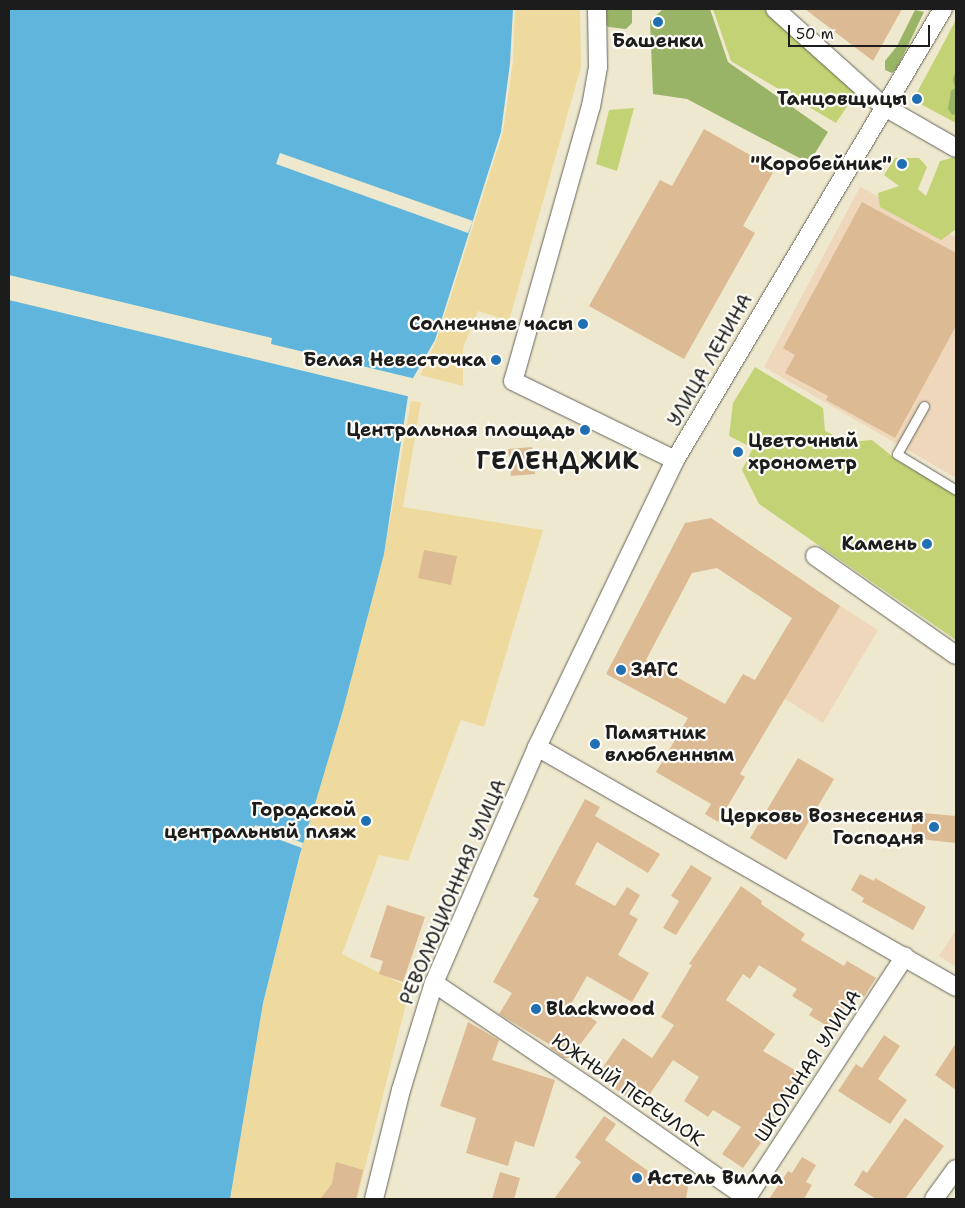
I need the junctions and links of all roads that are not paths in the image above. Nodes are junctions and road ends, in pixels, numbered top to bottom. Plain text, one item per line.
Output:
1 (597, 9) edge
2 (775, 9) edge
3 (943, 9) edge
4 (884, 106) junction
5 (956, 148) edge
6 (924, 406) dead end
7 (675, 460) junction
8 (956, 490) edge
9 (815, 556) dead end
10 (956, 655) edge
11 (537, 747) junction
12 (904, 956) junction
13 (434, 983) junction
14 (956, 987) edge
15 (956, 1169) edge
16 (374, 1199) edge
17 (746, 1199) edge
18 (934, 1199) edge

1 - 7 street
2 - 4 street
3 - 4 street, УЛИЦА ЛЕНИНА
4 - 5 street
4 - 7 street, УЛИЦА ЛЕНИНА
6 - 8 lane
7 - 11 street, УЛИЦА ЛЕНИНА
9 - 10 street
11 - 12 street
11 - 13 street, РЕВОЛЮЦИОННАЯ УЛИЦА
12 - 14 street
12 - 17 street, ШКОЛЬНАЯ УЛИЦА
13 - 16 street, РЕВОЛЮЦИОННАЯ УЛИЦА
13 - 17 street, ЮЖНЫЙ ПЕРЕУЛОК
15 - 18 street

